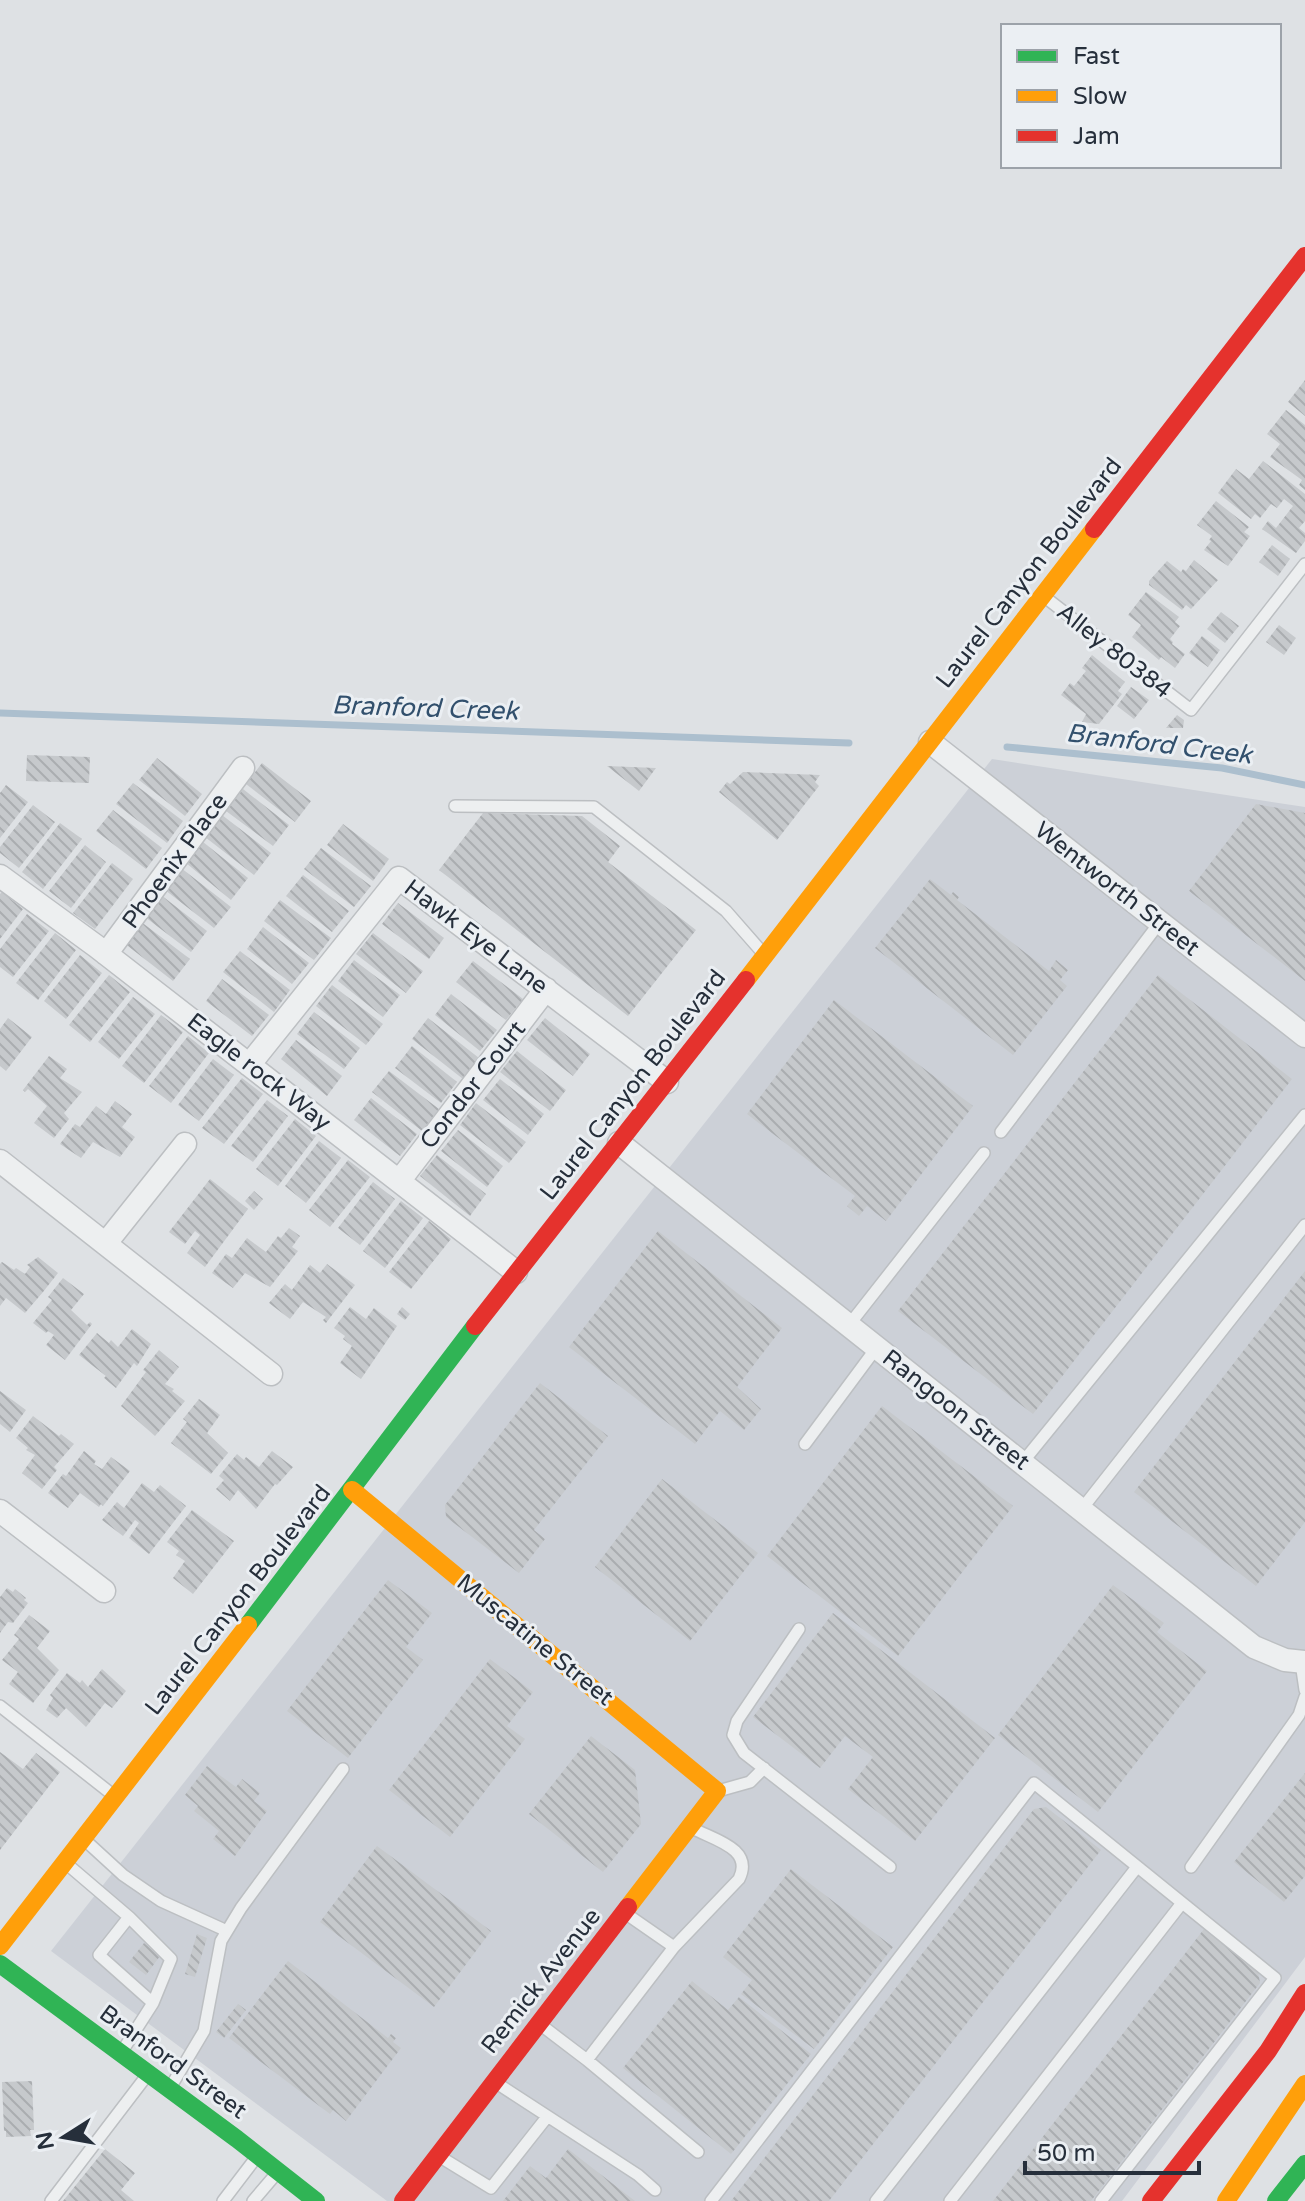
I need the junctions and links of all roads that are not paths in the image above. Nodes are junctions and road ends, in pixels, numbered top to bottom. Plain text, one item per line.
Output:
1 (1305, 256) edge
2 (1305, 564) edge
3 (1042, 595) junction
4 (930, 742) junction
5 (243, 768) dead end
6 (455, 806) dead end
7 (0, 876) edge
8 (1160, 922) junction
9 (106, 954) junction
10 (765, 955) junction
11 (546, 989) junction
12 (1305, 1036) edge
13 (249, 1065) junction
14 (667, 1082) junction
15 (1305, 1115) edge
16 (1001, 1132) dead end
17 (619, 1143) junction
18 (185, 1144) dead end
19 (984, 1153) dead end
20 (0, 1161) edge
21 (400, 1180) junction
22 (1305, 1225) edge
23 (106, 1243) junction
24 (516, 1272) junction
25 (849, 1325) junction
26 (877, 1347) junction
27 (271, 1374) dead end
28 (805, 1444) dead end
29 (1022, 1463) junction
30 (352, 1490) junction
31 (1081, 1510) junction
32 (0, 1511) edge
33 (104, 1591) dead end
34 (799, 1629) dead end
35 (1303, 1662) edge
36 (1305, 1690) edge
37 (1305, 1697) edge
38 (0, 1706) edge
39 (764, 1768) junction
40 (343, 1769) dead end
41 (717, 1791) junction
42 (116, 1797) junction
43 (690, 1827) junction
44 (83, 1839) junction
45 (65, 1862) junction
46 (890, 1867) dead end
47 (1137, 1867) junction
48 (1191, 1867) dead end
49 (1182, 1903) junction
50 (624, 1912) junction
51 (129, 1917) junction
52 (227, 1931) junction
53 (0, 1946) edge
54 (674, 1947) junction
55 (0, 1964) edge
56 (1305, 1993) edge
57 (153, 2003) junction
58 (539, 2024) junction
59 (121, 2053) junction
60 (587, 2060) junction
61 (149, 2074) junction
62 (494, 2082) junction
63 (1305, 2084) edge
64 (169, 2089) junction
65 (547, 2117) junction
66 (698, 2152) dead end
67 (258, 2155) junction
68 (438, 2155) junction
69 (1305, 2164) edge
70 (278, 2171) junction
71 (655, 2190) dead end
72 (51, 2201) edge
73 (223, 2201) edge
74 (253, 2201) edge
75 (316, 2201) edge
76 (403, 2201) edge
77 (711, 2201) edge
78 (876, 2201) edge
79 (950, 2201) edge
80 (1101, 2201) edge
81 (1151, 2201) edge
82 (1226, 2201) edge
83 (1276, 2201) edge

1 - 3 main road, Laurel Canyon Boulevard
2 - 3 lane, Alley 80384
3 - 4 main road, Laurel Canyon Boulevard
4 - 8 street, Wentworth Street
4 - 10 main road, Laurel Canyon Boulevard
5 - 9 street, Phoenix Place
6 - 10 lane
7 - 9 street, Eagle rock Way
8 - 12 street, Wentworth Street
8 - 16 lane
9 - 13 street, Eagle rock Way
10 - 14 main road, Laurel Canyon Boulevard
11 - 13 street, Hawk Eye Lane
11 - 14 street, Hawk Eye Lane
11 - 21 street, Condor Court
13 - 21 street, Eagle rock Way
14 - 17 main road, Laurel Canyon Boulevard
15 - 29 lane
17 - 24 main road, Laurel Canyon Boulevard
17 - 25 street, Rangoon Street
18 - 23 street
19 - 25 lane
20 - 23 street
21 - 24 street, Eagle rock Way
22 - 31 lane
23 - 27 street
24 - 30 main road, Laurel Canyon Boulevard
25 - 26 street, Rangoon Street
26 - 28 lane
26 - 29 street, Rangoon Street
29 - 31 street, Rangoon Street
30 - 41 main road, Muscatine Street
30 - 42 main road, Laurel Canyon Boulevard
31 - 35 street, Rangoon Street
32 - 33 street
34 - 39 lane
35 - 36 lane
37 - 48 lane
38 - 42 lane
39 - 41 lane
39 - 46 lane
40 - 52 lane
41 - 43 main road, Remick Avenue
42 - 44 main road, Laurel Canyon Boulevard
43 - 50 main road, Remick Avenue
43 - 54 lane
44 - 45 main road, Laurel Canyon Boulevard
44 - 52 lane
45 - 51 lane
45 - 53 main road, Laurel Canyon Boulevard
47 - 49 lane
47 - 77 lane
47 - 78 lane
49 - 79 lane
49 - 80 lane
50 - 54 lane
50 - 58 main road, Remick Avenue
51 - 57 lane
51 - 57 lane
52 - 64 lane
54 - 60 lane
55 - 59 main road, Branford Street
56 - 81 main road
57 - 59 lane
58 - 60 lane
58 - 62 main road, Remick Avenue
59 - 61 main road, Branford Street
60 - 66 lane
61 - 64 main road, Branford Street
61 - 72 lane
62 - 65 lane
62 - 68 main road, Remick Avenue
63 - 82 main road
64 - 67 main road, Branford Street
65 - 68 lane
65 - 71 lane
67 - 70 main road, Branford Street
67 - 73 lane
68 - 76 main road, Remick Avenue
69 - 83 main road
70 - 74 lane
70 - 75 main road, Branford Street

